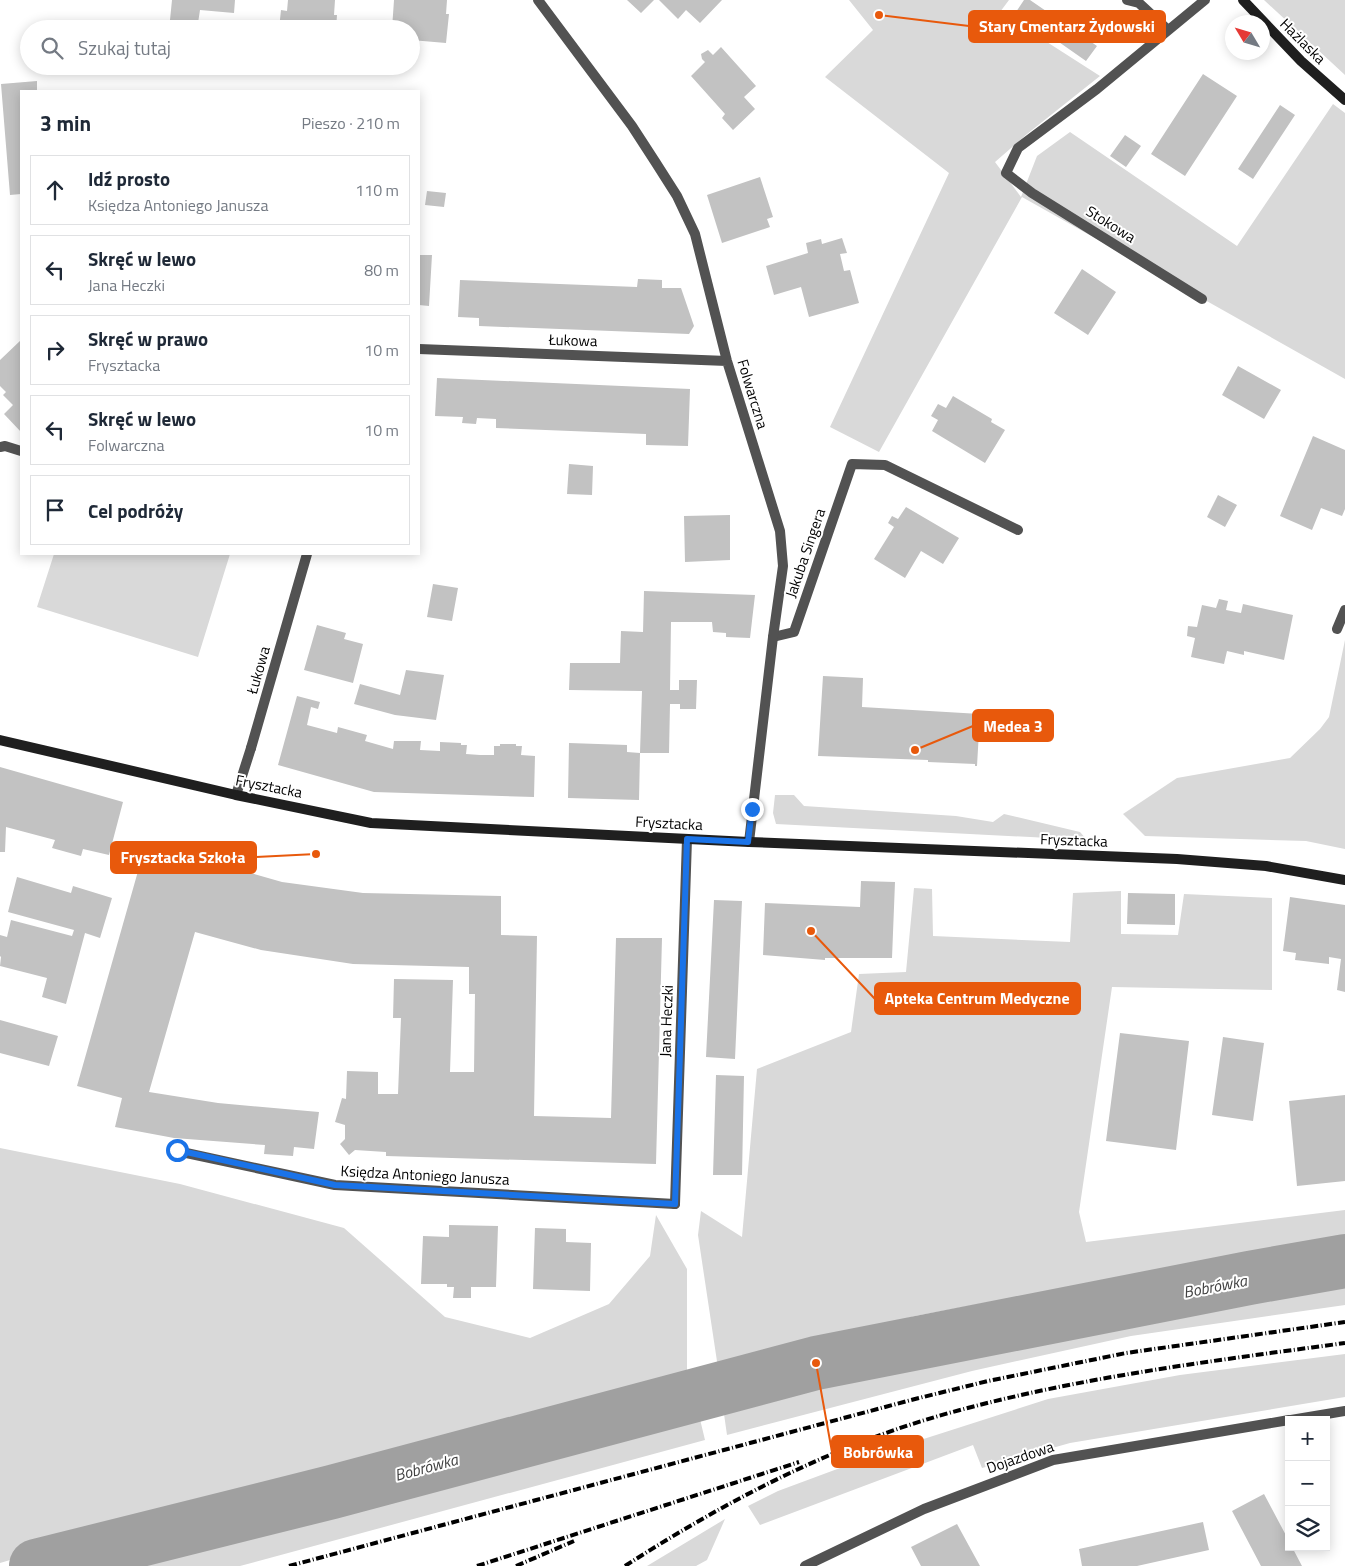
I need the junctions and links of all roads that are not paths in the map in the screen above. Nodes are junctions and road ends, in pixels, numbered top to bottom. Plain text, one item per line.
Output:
1 (538, 0) edge
2 (1127, 0) edge
3 (1205, 0) edge
4 (1243, 0) edge
5 (1168, 30) junction
6 (1345, 100) edge
7 (1202, 299) dead end
8 (420, 349) edge
9 (727, 361) junction
10 (2, 445) edge
11 (20, 451) edge
12 (1018, 530) dead end
13 (307, 555) edge
14 (1345, 610) edge
15 (1337, 628) dead end
16 (773, 637) junction
17 (0, 740) edge
18 (236, 795) junction
19 (687, 839) junction
20 (748, 842) junction
21 (1345, 880) edge
22 (177, 1150) dead end
23 (675, 1204) joint
24 (1345, 1411) edge
25 (1314, 1416) edge
26 (1285, 1421) edge
27 (805, 1566) edge

1 - 9 street, Folwarczna
2 - 5 street
3 - 5 street
4 - 6 street, Hażlaska
5 - 7 street, Stokowa
8 - 9 street, Łukowa
9 - 16 street, Folwarczna
10 - 11 street
12 - 16 street, Jakuba Singera
13 - 18 street, Łukowa
14 - 15 street
16 - 20 street, Folwarczna
17 - 18 street, Frysztacka
18 - 19 street, Frysztacka
19 - 20 street, Frysztacka
19 - 23 street, Jana Heczki
20 - 21 street, Frysztacka
22 - 23 street, Księdza Antoniego Janusza
24 - 25 street, Dojazdowa
26 - 27 street, Dojazdowa

